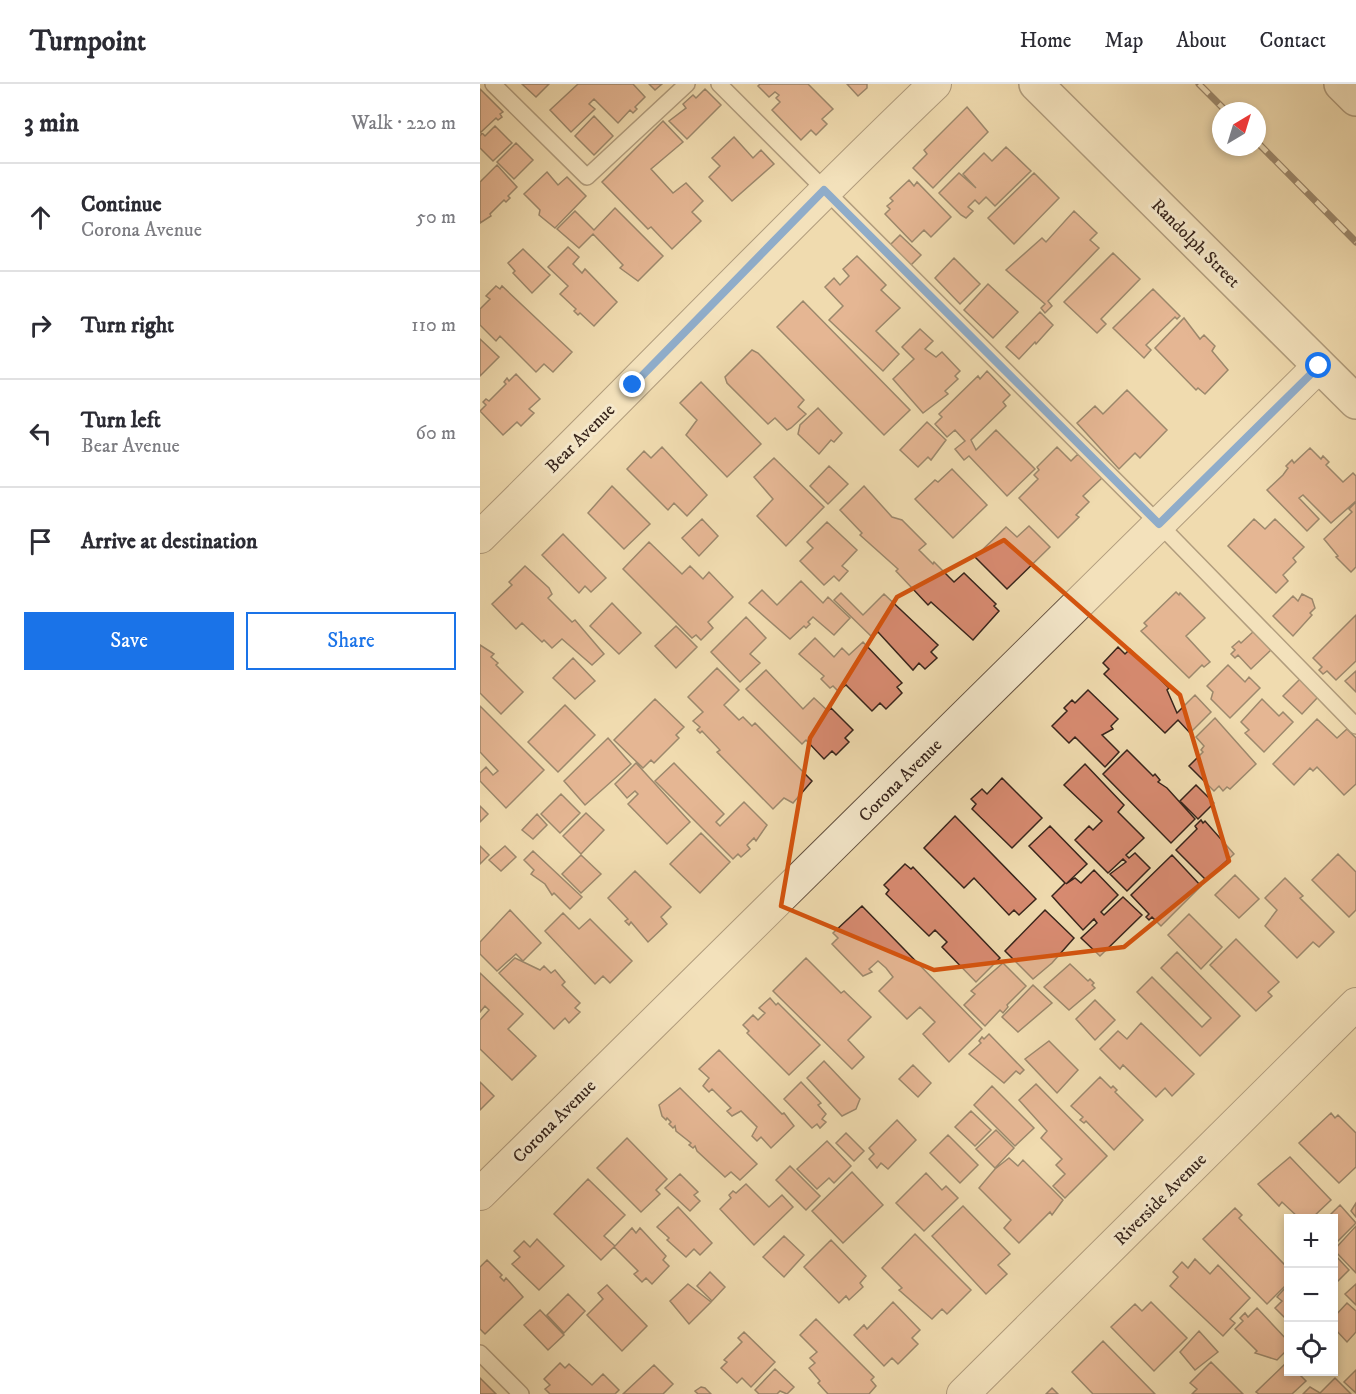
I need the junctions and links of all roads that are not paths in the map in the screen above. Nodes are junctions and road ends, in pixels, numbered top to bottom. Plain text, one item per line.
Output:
1 (493, 84) edge
2 (687, 84) edge
3 (719, 84) edge
4 (935, 84) edge
5 (1036, 84) edge
6 (1341, 84) edge
7 (1356, 99) edge
8 (824, 190) junction
9 (1319, 366) junction
10 (1356, 402) edge
11 (1159, 524) junction
12 (480, 537) edge
13 (1356, 726) edge
14 (1356, 1004) edge
15 (480, 1194) edge
16 (480, 1353) edge
17 (521, 1394) edge
18 (963, 1394) edge

1 - 2 lane
3 - 8 lane
4 - 8 street, Bear Avenue
5 - 9 street, Randolph Street
6 - 7 street
8 - 11 lane
8 - 12 street, Bear Avenue
9 - 10 street, Randolph Street
9 - 11 street, Corona Avenue
11 - 13 lane
11 - 15 street, Corona Avenue
14 - 18 street, Riverside Avenue
16 - 17 lane

